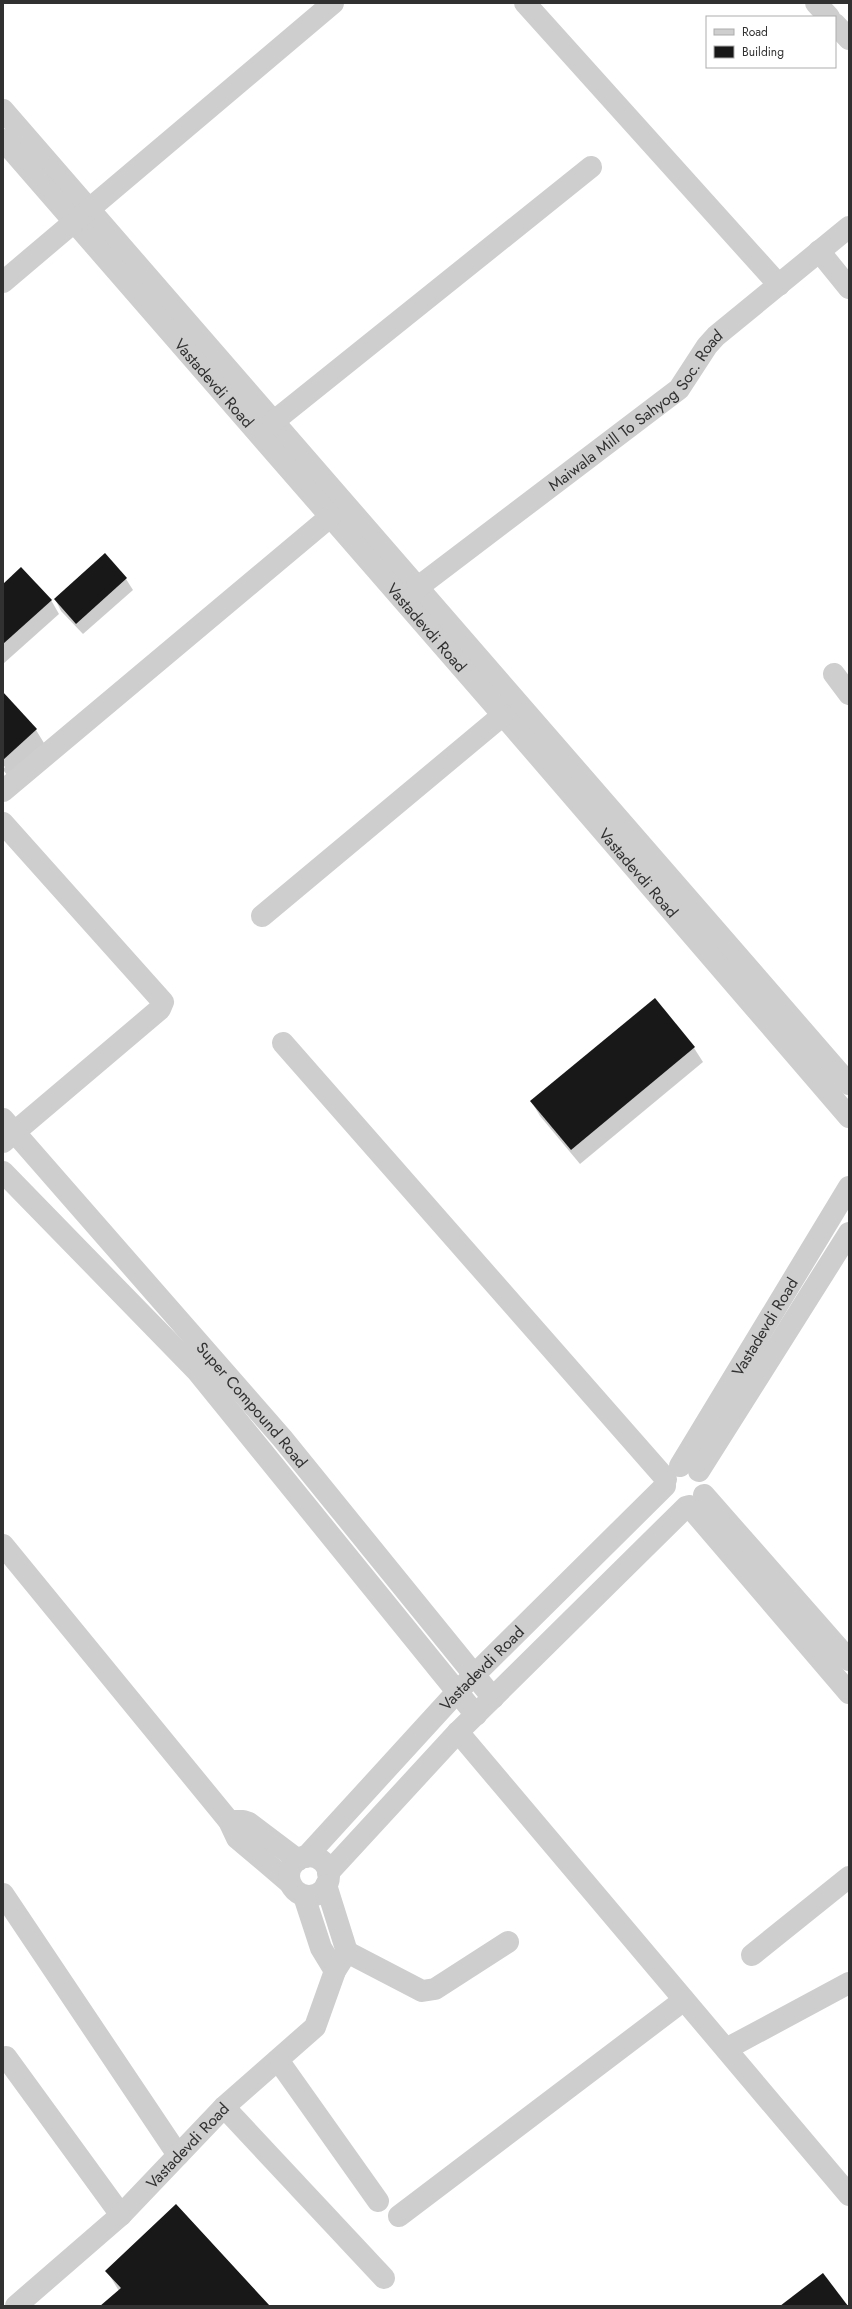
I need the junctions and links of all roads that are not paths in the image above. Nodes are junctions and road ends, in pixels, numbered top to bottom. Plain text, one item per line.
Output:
1 (333, 3) edge
2 (525, 3) edge
3 (816, 3) edge
4 (828, 16) edge
5 (836, 25) edge
6 (849, 39) edge
7 (3, 110) edge
8 (3, 140) edge
9 (591, 167) dead end
10 (83, 215) junction
11 (849, 227) edge
12 (820, 251) junction
13 (3, 282) edge
14 (779, 285) junction
15 (849, 288) edge
16 (273, 422) junction
17 (331, 516) junction
18 (410, 594) junction
19 (834, 674) dead end
20 (849, 694) edge
21 (503, 715) junction
22 (3, 791) edge
23 (3, 823) edge
24 (262, 916) dead end
25 (283, 1043) dead end
26 (849, 1084) edge
27 (849, 1117) edge
28 (7, 1131) edge
29 (3, 1172) edge
30 (849, 1187) edge
31 (849, 1233) edge
32 (677, 1476) junction
33 (693, 1503) junction
34 (3, 1544) edge
35 (849, 1660) edge
36 (474, 1676) junction
37 (456, 1693) junction
38 (849, 1693) edge
39 (493, 1698) junction
40 (476, 1715) junction
41 (458, 1732) junction
42 (229, 1821) junction
43 (302, 1858) junction
44 (849, 1876) edge
45 (327, 1879) junction
46 (297, 1889) junction
47 (3, 1894) edge
48 (508, 1942) dead end
49 (347, 1952) junction
50 (752, 1955) dead end
51 (335, 1971) junction
52 (849, 1983) edge
53 (684, 2000) junction
54 (726, 2049) junction
55 (3, 2058) edge
56 (278, 2060) junction
57 (224, 2107) junction
58 (178, 2155) junction
59 (849, 2195) edge
60 (378, 2201) dead end
61 (121, 2214) junction
62 (399, 2216) dead end
63 (384, 2278) dead end
64 (16, 2306) edge

1 - 10 street
2 - 14 street
3 - 4 street
5 - 6 street
7 - 10 street, Vastadevdi Road
8 - 10 street, Vastadevdi Road
9 - 16 street
10 - 13 street
10 - 16 street, Vastadevdi Road
10 - 17 street, Vastadevdi Road
11 - 12 street, Maiwala Mill To Sahyog Soc. Road
12 - 14 street, Maiwala Mill To Sahyog Soc. Road
12 - 15 street
14 - 18 street, Maiwala Mill To Sahyog Soc. Road
16 - 18 street, Vastadevdi Road
17 - 18 street, Vastadevdi Road
17 - 22 street
18 - 21 street, Vastadevdi Road
18 - 26 street, Vastadevdi Road
19 - 20 street
21 - 24 street
21 - 27 street, Vastadevdi Road
23 - 28 street
25 - 32 street
28 - 36 street, Super Compound Road
29 - 37 street, Super Compound Road
30 - 32 street, Vastadevdi Road
31 - 32 street, Vastadevdi Road
32 - 33 street
32 - 33 street
32 - 36 street, Vastadevdi Road
33 - 35 street
33 - 38 street
33 - 39 street, Vastadevdi Road
34 - 42 street
36 - 37 street, Vastadevdi Road
36 - 39 street, Super Compound Road
37 - 40 street, Super Compound Road
37 - 43 street, Vastadevdi Road
39 - 40 street, Vastadevdi Road
40 - 41 street, Vastadevdi Road
41 - 45 street, Vastadevdi Road
41 - 53 street
42 - 43 street
42 - 46 street
43 - 45 street
43 - 46 street
44 - 50 street
45 - 46 street
45 - 49 street
46 - 51 street
47 - 58 street
48 - 49 street
49 - 51 street, Vastadevdi Road
51 - 56 street, Vastadevdi Road
52 - 54 street
53 - 54 street
53 - 62 street
54 - 59 street
55 - 61 street
56 - 57 street, Vastadevdi Road
56 - 60 street
57 - 58 street, Vastadevdi Road
57 - 63 street
58 - 61 street, Vastadevdi Road
61 - 64 street, Vastadevdi Road

